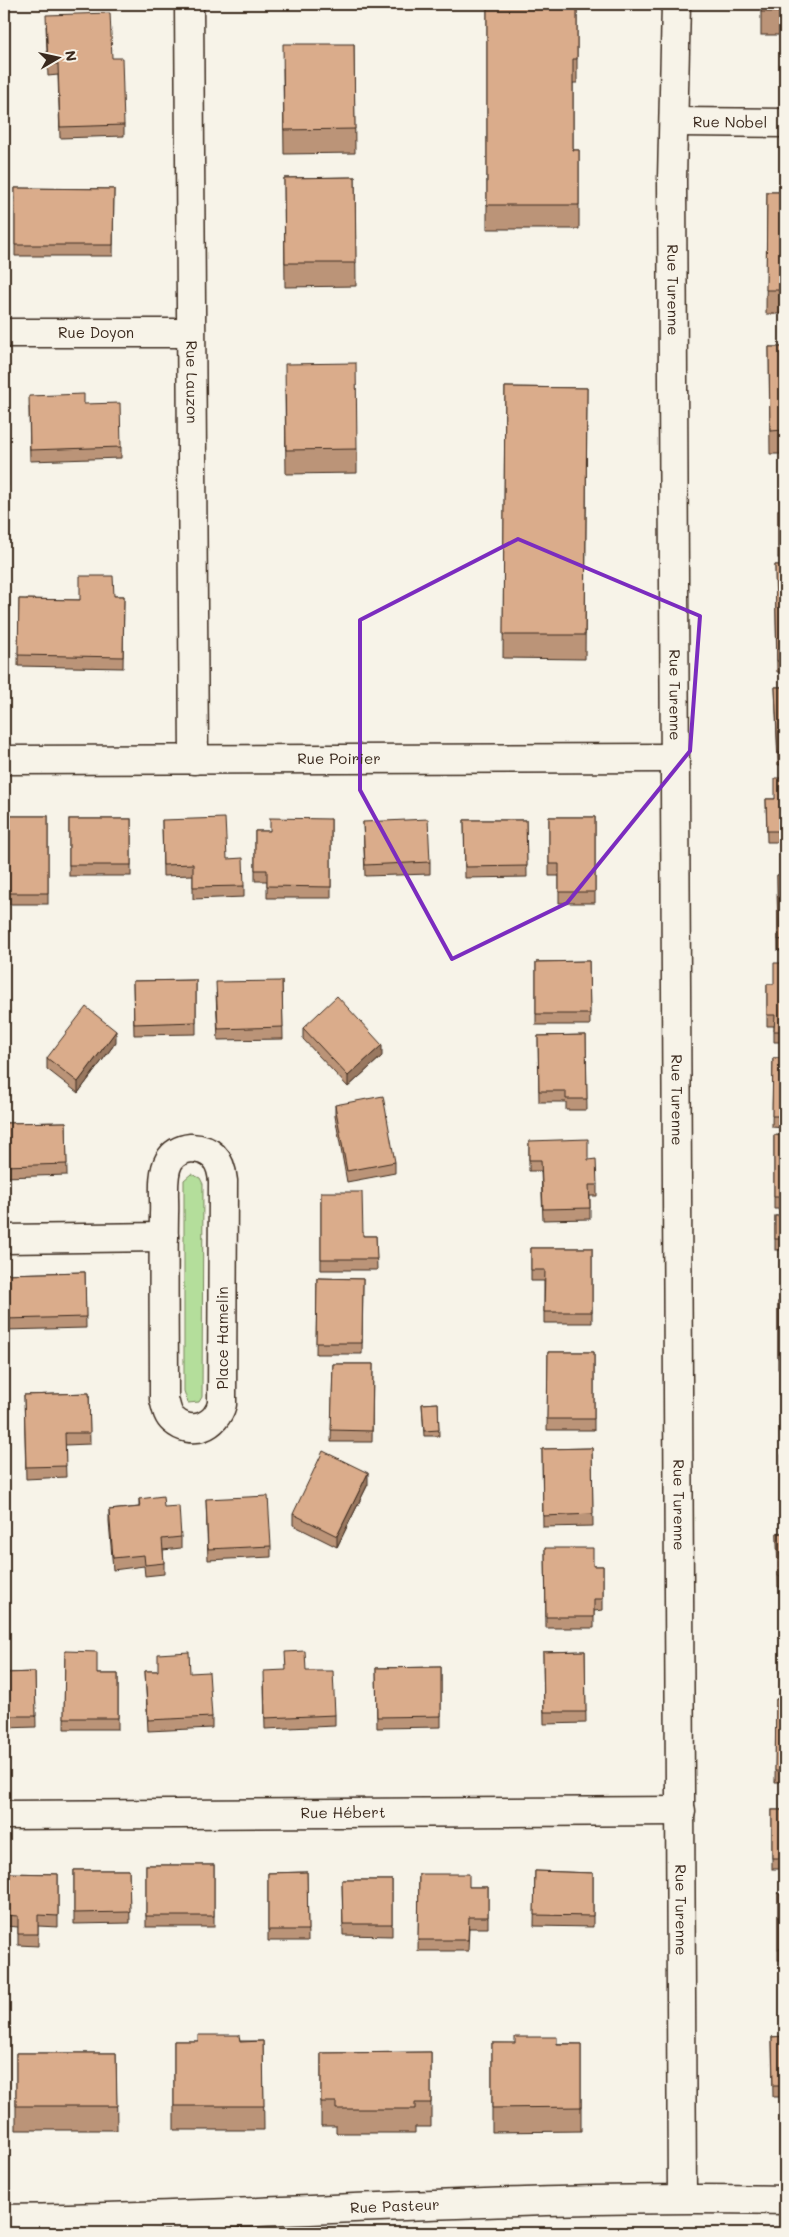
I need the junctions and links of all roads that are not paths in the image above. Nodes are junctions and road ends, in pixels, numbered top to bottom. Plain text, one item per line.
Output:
1 (189, 4) edge
2 (676, 4) edge
3 (674, 122) junction
4 (785, 122) edge
5 (4, 333) edge
6 (190, 333) junction
7 (674, 758) junction
8 (4, 760) edge
9 (194, 760) junction
10 (164, 1237) junction
11 (4, 1239) edge
12 (681, 1811) junction
13 (4, 1815) edge
14 (682, 2198) junction
15 (785, 2200) edge
16 (4, 2219) edge

1 - 6 street, Rue Lauzon
2 - 3 street, Rue Turenne
3 - 4 street, Rue Nobel
3 - 7 street, Rue Turenne
5 - 6 street, Rue Doyon
6 - 9 street, Rue Lauzon
7 - 9 street, Rue Poirier
7 - 12 street, Rue Turenne
8 - 9 street, Rue Poirier
10 - 10 street, Place Hamelin
10 - 11 street
12 - 13 street, Rue Hébert
12 - 14 street, Rue Turenne
14 - 15 street, Rue Pasteur
14 - 16 street, Rue Pasteur

